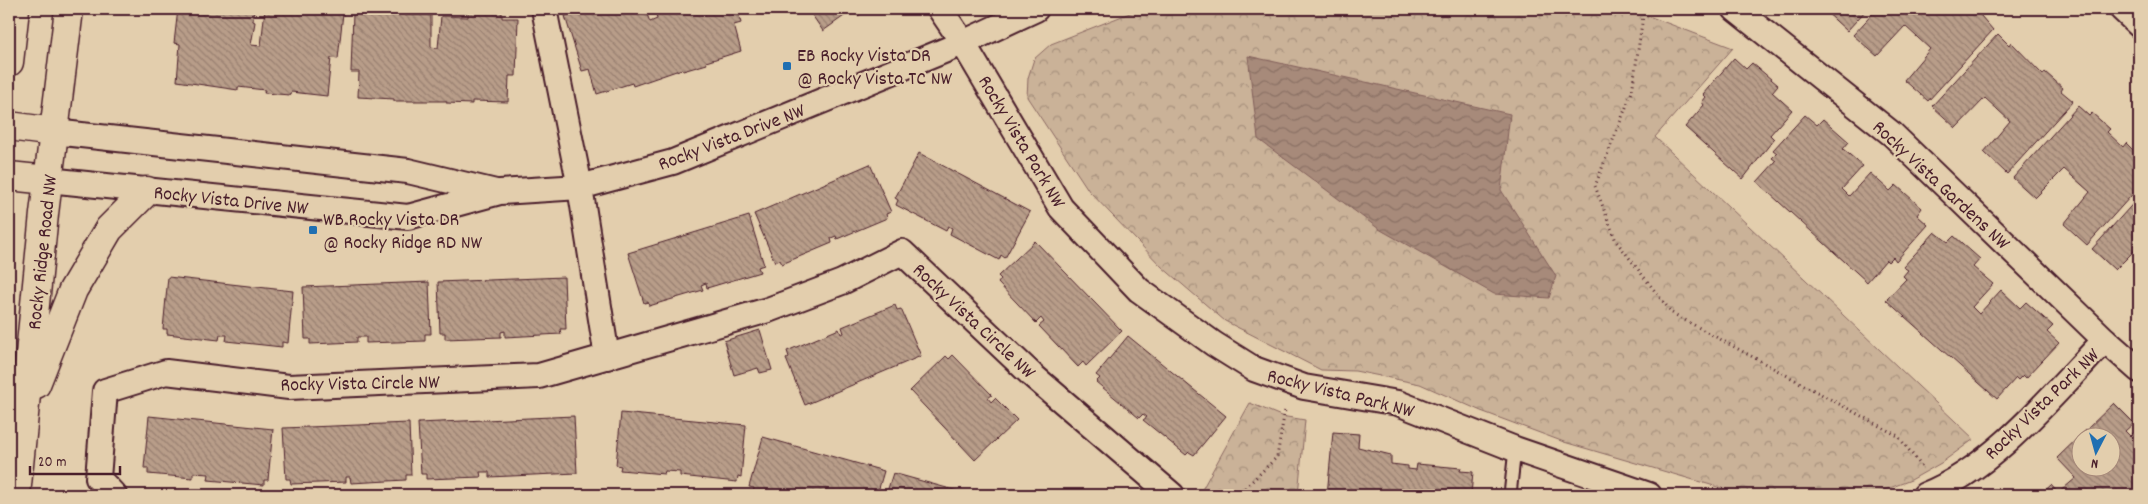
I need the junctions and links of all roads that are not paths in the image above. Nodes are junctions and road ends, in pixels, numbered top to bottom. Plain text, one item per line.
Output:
1 (16, 9) edge
2 (69, 9) edge
3 (544, 9) edge
4 (940, 9) edge
5 (1036, 9) edge
6 (1735, 9) edge
7 (2122, 9) edge
8 (2139, 24) edge
9 (963, 43) junction
10 (9, 62) edge
11 (9, 126) edge
12 (54, 132) junction
13 (9, 176) edge
14 (48, 180) junction
15 (580, 187) junction
16 (147, 191) junction
17 (500, 192) junction
18 (2105, 340) junction
19 (608, 357) junction
20 (2139, 370) edge
21 (24, 416) junction
22 (1515, 449) junction
23 (1932, 492) edge
24 (16, 495) edge
25 (114, 495) edge
26 (1172, 495) edge
27 (1510, 495) edge
28 (1649, 495) edge

1 - 10 street
2 - 12 street, Rocky Ridge Road NW
3 - 15 street
4 - 9 street, Rocky Vista Park NW
5 - 9 street, Rocky Vista Drive NW
6 - 18 street, Rocky Vista Gardens NW
7 - 8 street
9 - 15 street, Rocky Vista Drive NW
9 - 22 street, Rocky Vista Park NW
11 - 12 street
12 - 14 street, Rocky Ridge Road NW
12 - 17 street, Rocky Vista Drive NW
13 - 14 street
14 - 16 street, Rocky Vista Drive NW
14 - 21 street, Rocky Ridge Road NW
15 - 17 street, Rocky Vista Drive NW
15 - 19 street
16 - 17 street, Rocky Vista Drive NW
16 - 21 street
18 - 20 street, Rocky Vista Gardens NW
18 - 23 street, Rocky Vista Park NW
19 - 25 street, Rocky Vista Circle NW
19 - 26 street, Rocky Vista Circle NW
21 - 24 street, Rocky Ridge Road NW
22 - 27 lane
22 - 28 street, Rocky Vista Park NW

